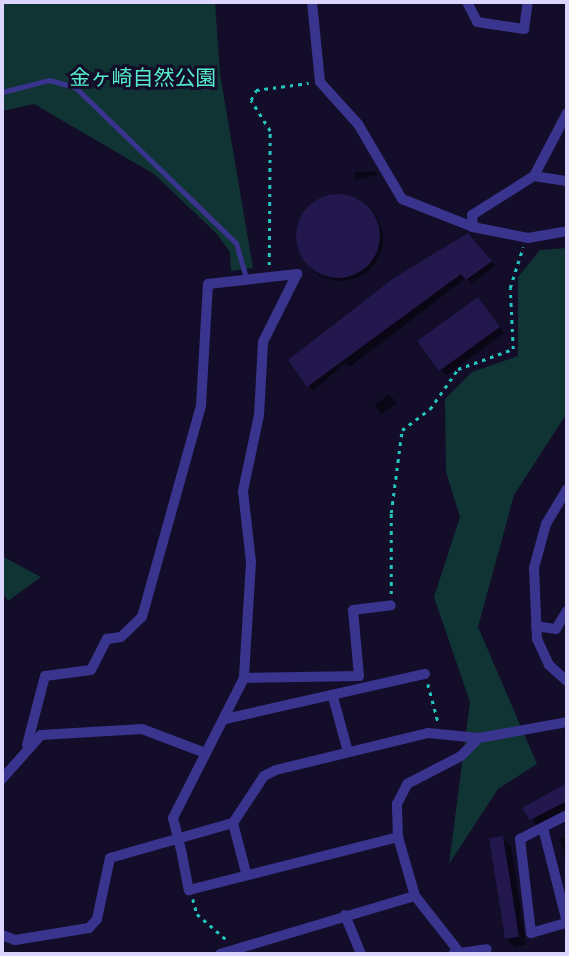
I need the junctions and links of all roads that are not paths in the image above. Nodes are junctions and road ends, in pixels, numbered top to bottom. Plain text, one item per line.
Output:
1 (312, 2) edge
2 (467, 2) edge
3 (528, 2) edge
4 (2, 92) edge
5 (567, 113) edge
6 (534, 176) junction
7 (567, 181) edge
8 (473, 227) junction
9 (567, 230) edge
10 (246, 277) junction
11 (567, 489) edge
12 (391, 606) road end
13 (567, 611) edge
14 (536, 626) junction
15 (425, 674) road end
16 (244, 678) junction
17 (567, 681) edge
18 (333, 697) junction
19 (225, 719) junction
20 (567, 722) edge
21 (479, 738) junction
22 (27, 744) junction
23 (203, 752) junction
24 (348, 752) junction
25 (2, 779) edge
26 (567, 815) edge
27 (233, 823) junction
28 (543, 828) junction
29 (398, 836) junction
30 (246, 873) junction
31 (415, 896) junction
32 (345, 915) junction
33 (567, 922) edge
34 (2, 935) edge
35 (487, 949) dead end
36 (220, 954) edge
37 (361, 954) edge
38 (456, 954) edge

1 - 8 street
2 - 3 street
4 - 10 lane
5 - 6 street
6 - 7 street
6 - 8 street
8 - 9 street
10 - 16 street
10 - 22 street
11 - 14 street
12 - 16 street
13 - 14 street
14 - 17 street
15 - 18 street
16 - 19 street
18 - 19 street
18 - 24 street
19 - 23 street
20 - 21 street
21 - 24 street
21 - 29 street
22 - 23 street
22 - 25 street
23 - 30 street, bridge
24 - 27 street
26 - 28 street
27 - 30 street
27 - 34 street
28 - 33 street
28 - 33 street
29 - 30 street
29 - 31 street
31 - 32 street
31 - 38 street
32 - 36 street
32 - 37 street
35 - 38 street

